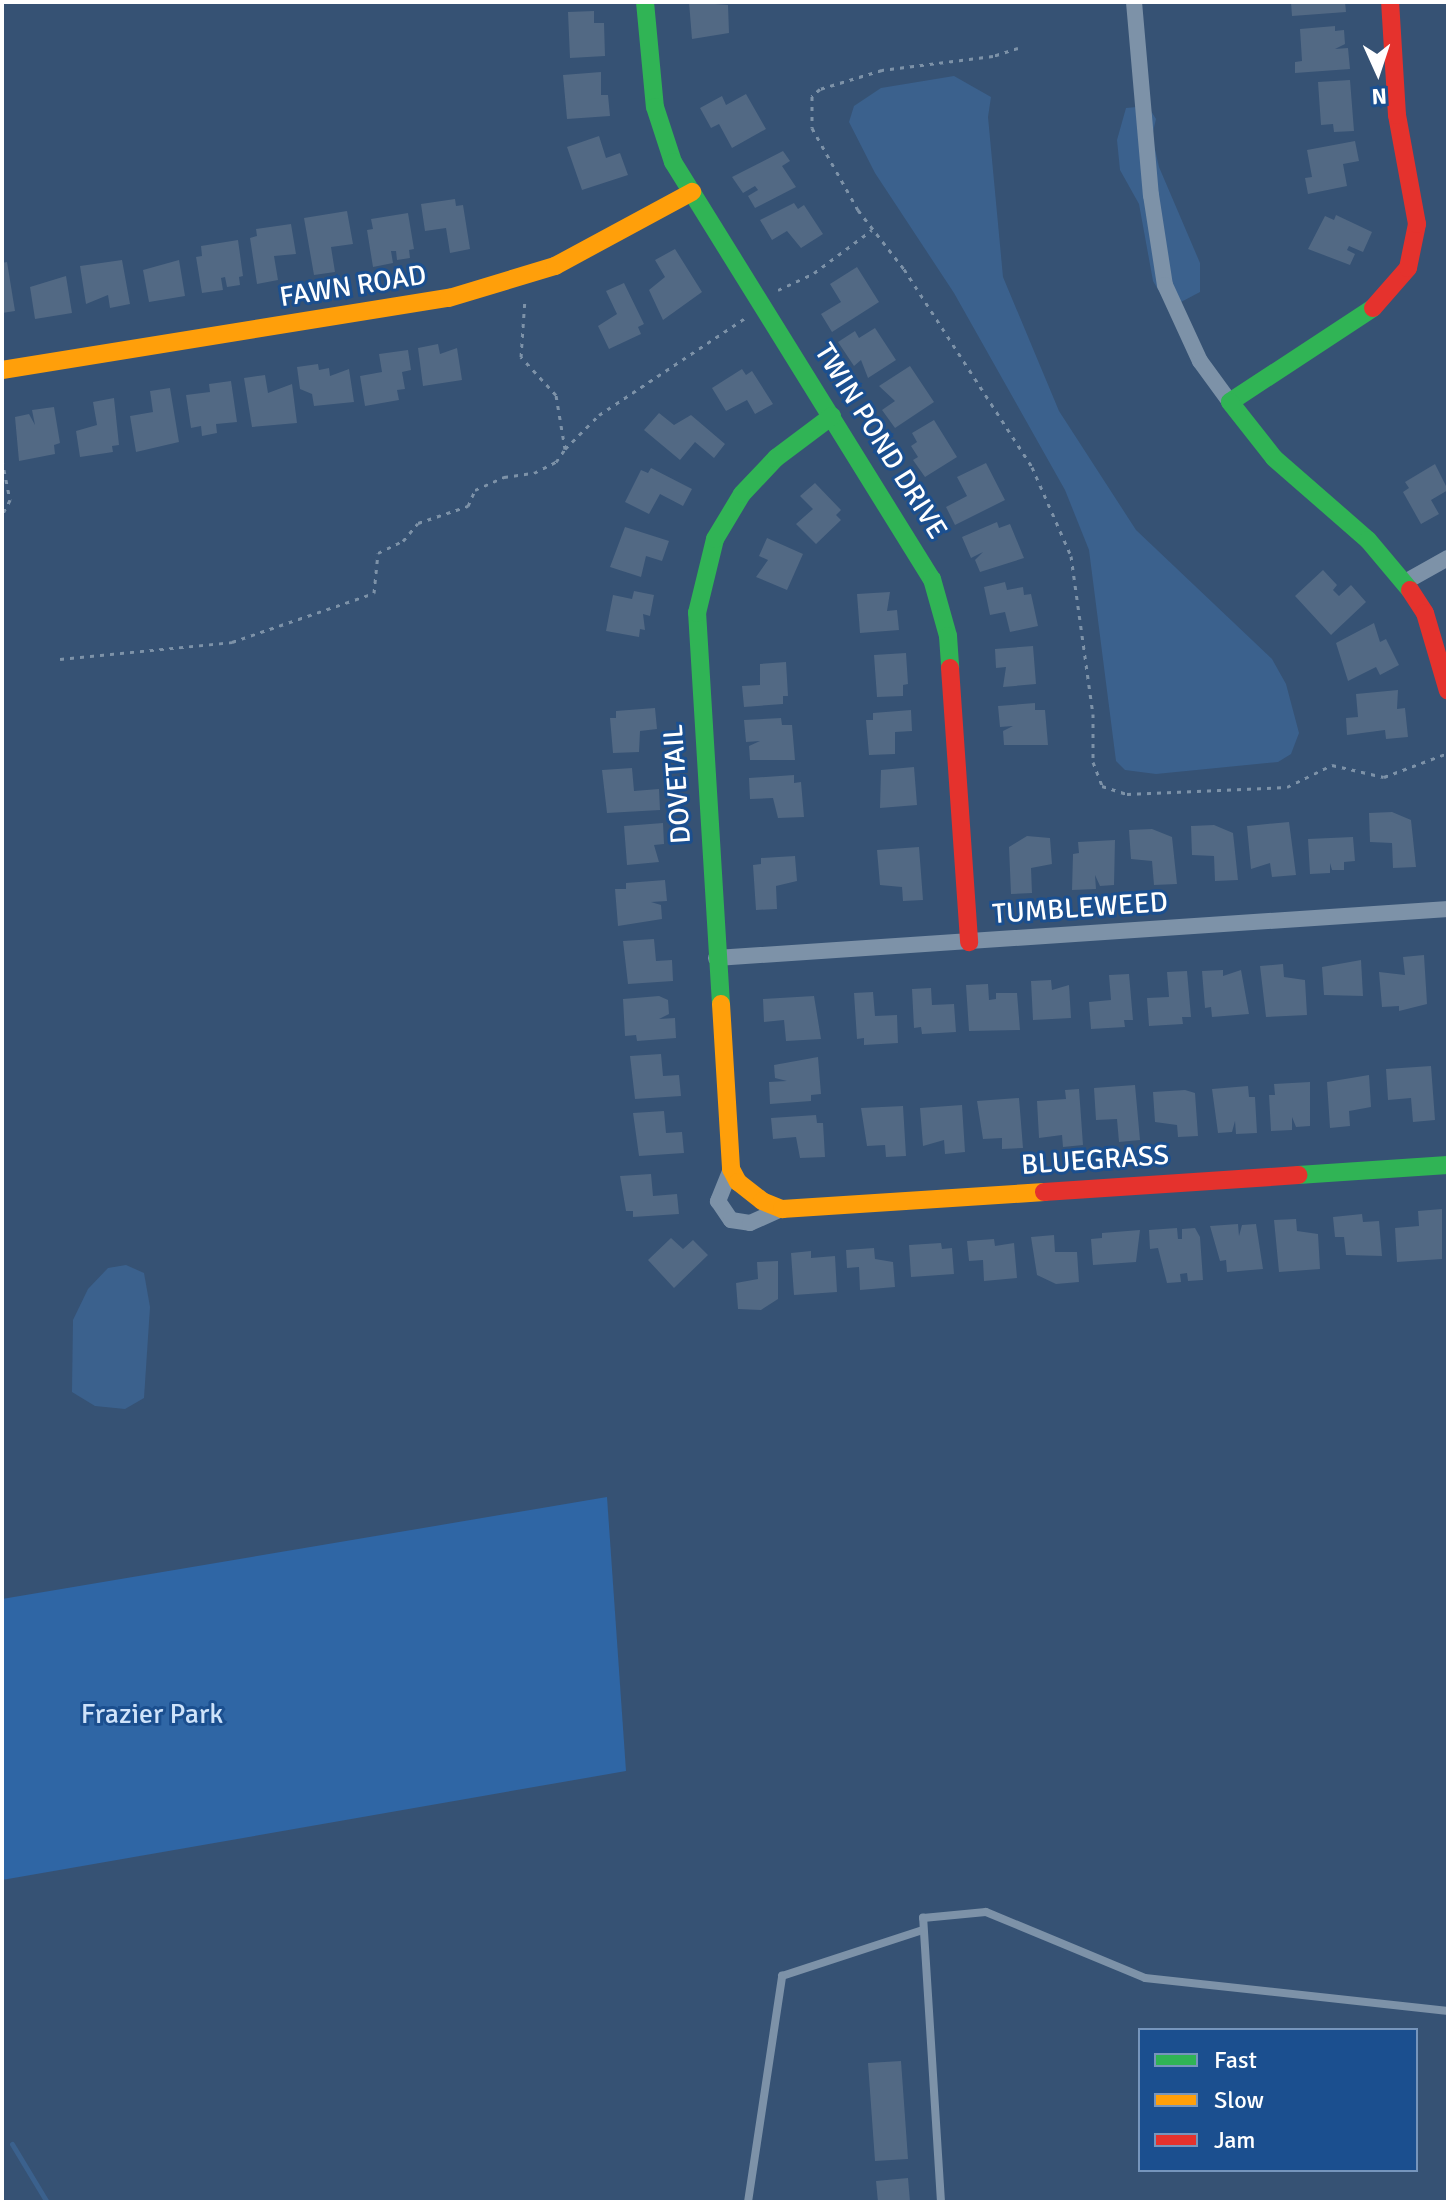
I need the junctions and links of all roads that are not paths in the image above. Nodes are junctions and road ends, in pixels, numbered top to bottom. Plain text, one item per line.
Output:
1 (645, 2) edge
2 (1134, 2) edge
3 (1390, 2) edge
4 (692, 192) junction
5 (2, 370) edge
6 (1230, 402) junction
7 (832, 416) junction
8 (1448, 558) edge
9 (1405, 582) junction
10 (1448, 691) edge
11 (1448, 909) edge
12 (969, 942) junction
13 (716, 958) junction
14 (1448, 1165) edge
15 (731, 1169) junction
16 (782, 1209) junction
17 (923, 1930) junction
18 (1448, 2011) edge
19 (748, 2202) edge
20 (941, 2202) edge

1 - 4 street, TWIN POND DRIVE
2 - 6 street
3 - 6 street
4 - 5 street, FAWN ROAD
4 - 7 street, TWIN POND DRIVE
6 - 9 street
7 - 12 street, TWIN POND DRIVE
7 - 13 street, DOVETAIL
8 - 9 street
9 - 10 street
11 - 12 street, TUMBLEWEED
12 - 13 street, TUMBLEWEED
13 - 15 street, DOVETAIL
14 - 16 street, BLUEGRASS
15 - 16 street, BLUEGRASS
15 - 16 street
17 - 18 lane
17 - 19 lane
17 - 20 lane

